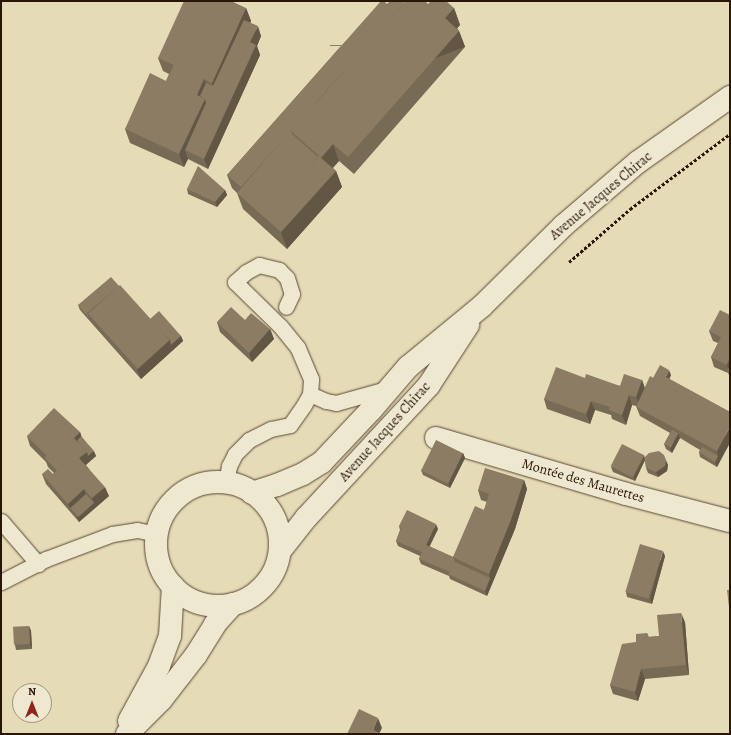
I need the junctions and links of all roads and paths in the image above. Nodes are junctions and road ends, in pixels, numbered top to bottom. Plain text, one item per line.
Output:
1 (730, 97) edge
2 (730, 134) edge
3 (564, 266) dead end
4 (482, 306) junction
5 (286, 307) dead end
6 (390, 388) junction
7 (310, 394) junction
8 (436, 438) dead end
9 (226, 483) junction
10 (252, 493) junction
11 (1, 521) edge
12 (730, 521) edge
13 (157, 534) junction
14 (280, 551) junction
15 (38, 564) junction
16 (1, 582) edge
17 (172, 586) junction
18 (233, 604) junction
19 (122, 734) edge
20 (127, 734) edge

1 - 4 main road, Avenue Jacques Chirac
2 - 3 path
4 - 6 main road, Avenue Jacques Chirac
4 - 14 main road, Avenue Jacques Chirac
5 - 7 lane
6 - 7 lane
6 - 10 main road, Avenue Jacques Chirac
7 - 9 lane
8 - 12 main road, Montée des Maurettes
9 - 10 main road
9 - 13 main road
10 - 14 main road
11 - 15 lane
13 - 15 lane
13 - 17 main road
14 - 18 main road
15 - 16 lane
17 - 18 main road
17 - 19 main road
18 - 20 main road

